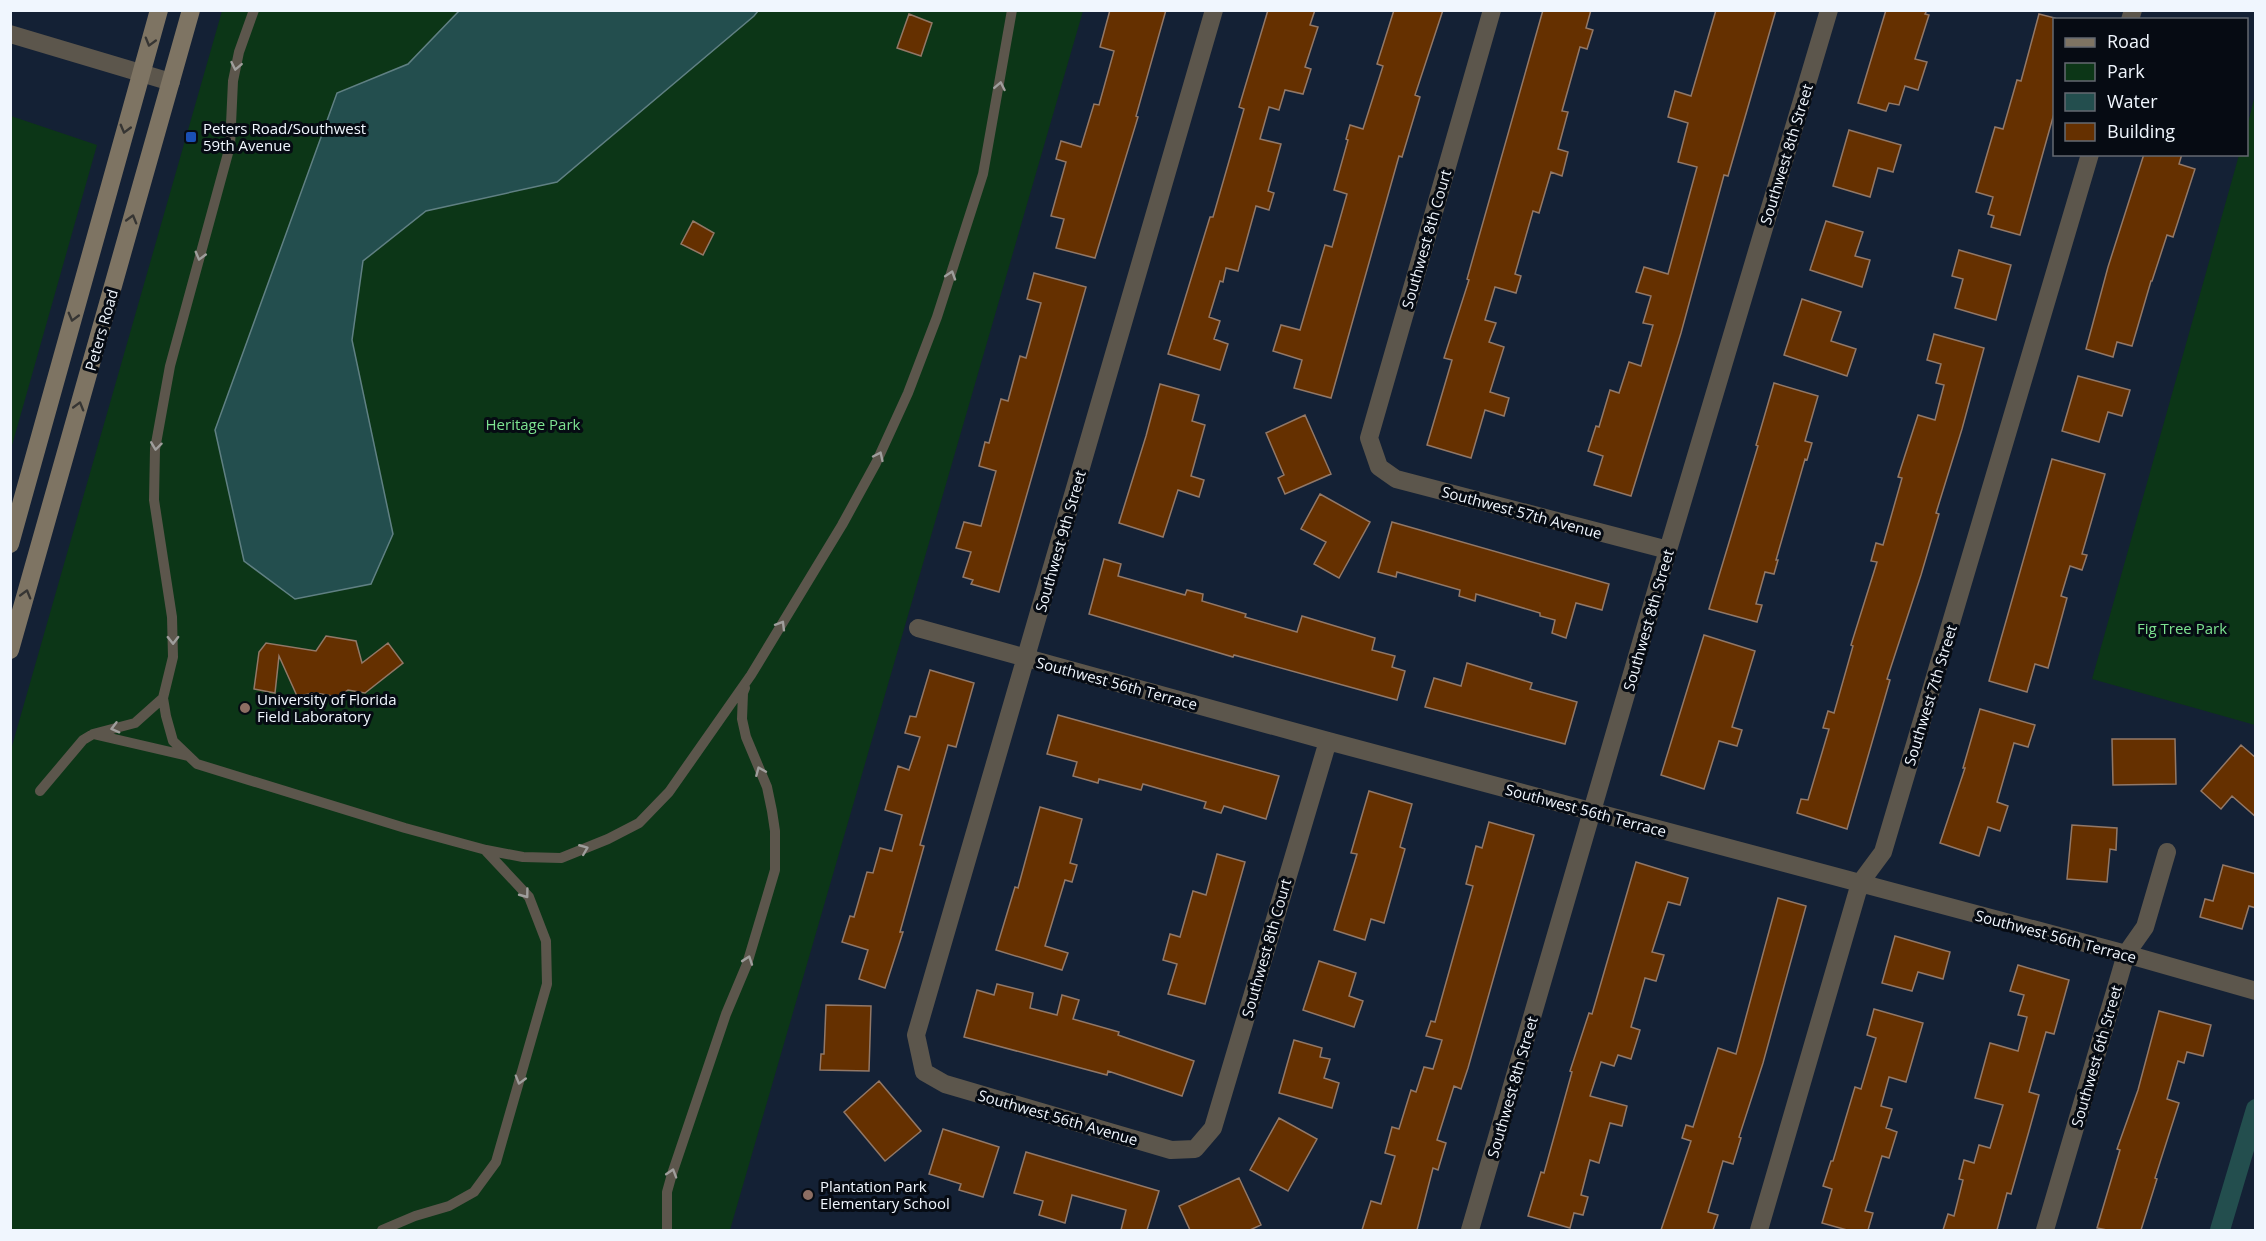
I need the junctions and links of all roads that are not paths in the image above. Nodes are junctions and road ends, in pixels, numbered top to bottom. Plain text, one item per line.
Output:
1 (159, 10) edge
2 (191, 10) edge
3 (254, 10) edge
4 (1012, 10) edge
5 (1214, 10) edge
6 (1492, 10) edge
7 (1829, 10) edge
8 (10, 34) edge
9 (141, 73) junction
10 (171, 81) junction
11 (2089, 156) edge
12 (1379, 467) joint
13 (10, 544) edge
14 (1668, 550) junction
15 (918, 628) dead end
16 (10, 650) edge
17 (1026, 658) junction
18 (751, 675) junction
19 (164, 698) junction
20 (93, 734) junction
21 (1328, 741) junction
22 (188, 756) junction
23 (40, 791) dead end
24 (1593, 811) junction
25 (486, 850) junction
26 (2168, 852) dead end
27 (1860, 883) junction
28 (2126, 954) junction
29 (2256, 991) edge
30 (924, 1072) joint
31 (1195, 1149) joint
32 (382, 1230) edge
33 (667, 1230) edge
34 (1470, 1230) edge
35 (1759, 1230) edge
36 (2045, 1230) edge

1 -> 9 main road, Peters Road
2 - 10 main road, Peters Road
3 -> 19 lane
18 -> 4 lane
5 - 17 street, Southwest 9th Street
6 - 12 street, Southwest 8th Court
7 - 14 street, Southwest 8th Street
8 - 9 street
9 - 10 street
9 -> 13 main road, Peters Road
16 -> 10 main road, Peters Road
11 - 27 street, Southwest 7th Street
12 - 14 street, Southwest 57th Avenue
14 - 24 street, Southwest 8th Street
15 - 17 street, Southwest 56th Terrace
17 - 21 street, Southwest 56th Terrace
17 - 30 street, Southwest 9th Street
25 -> 18 lane
33 -> 18 lane
19 -> 20 lane
19 - 22 lane
20 - 22 lane
20 - 23 lane
21 - 24 street, Southwest 56th Terrace
21 - 31 street, Southwest 8th Court
22 - 25 lane
24 - 27 street, Southwest 56th Terrace
24 - 34 street, Southwest 8th Street
25 -> 32 lane
26 - 28 street, Southwest 6th Street
27 - 28 street, Southwest 56th Terrace
27 - 35 street, Southwest 7th Street
28 - 29 street, Southwest 56th Terrace
28 - 36 street, Southwest 6th Street
30 - 31 street, Southwest 56th Avenue

